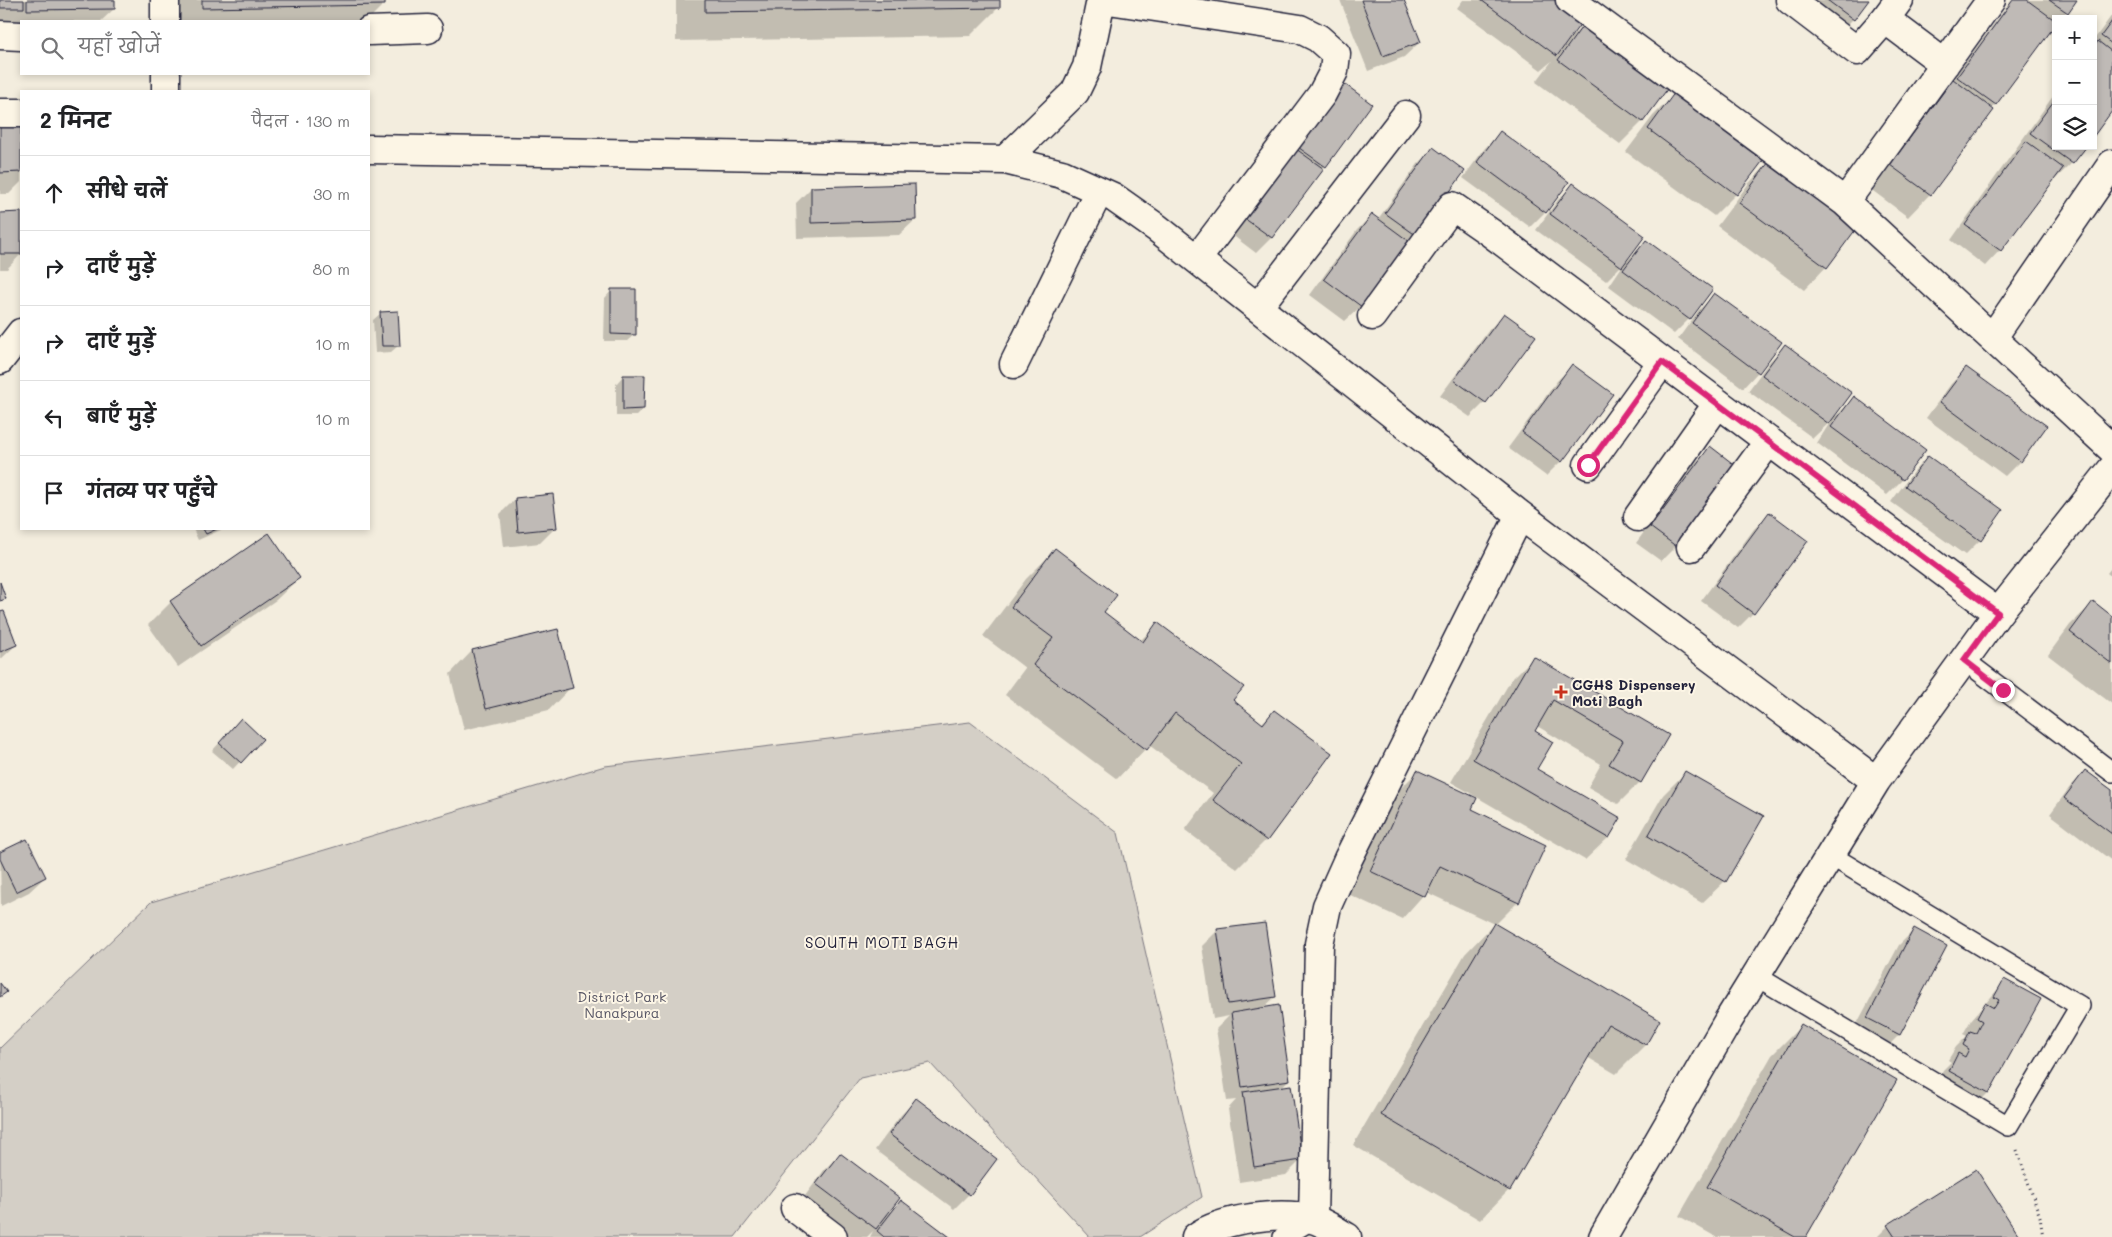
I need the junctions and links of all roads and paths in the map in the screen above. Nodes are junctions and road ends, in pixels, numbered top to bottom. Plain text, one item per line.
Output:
1 (165, 0) edge
2 (1101, 0) edge
3 (1109, 0) edge
4 (1570, 0) edge
5 (1790, 0) edge
6 (1991, 0) edge
7 (1892, 10) edge
8 (165, 20) edge
9 (428, 29) dead end
10 (370, 31) edge
11 (0, 35) edge
12 (20, 36) edge
13 (1945, 64) junction
14 (166, 75) edge
15 (166, 90) edge
16 (0, 113) edge
17 (20, 113) edge
18 (1406, 115) dead end
19 (370, 149) edge
20 (1005, 160) junction
21 (2112, 164) edge
22 (1099, 191) junction
23 (1845, 202) junction
24 (1197, 259) junction
25 (1258, 307) junction
26 (1372, 316) dead end
27 (20, 334) edge
28 (1994, 337) junction
29 (0, 360) edge
30 (1662, 362) junction
31 (1014, 364) dead end
32 (1718, 403) junction
33 (1769, 442) junction
34 (2112, 449) edge
35 (1588, 465) dead end
36 (2112, 469) edge
37 (1520, 515) junction
38 (1638, 517) dead end
39 (1691, 547) dead end
40 (1998, 613) junction
41 (1964, 660) junction
42 (2112, 772) edge
43 (1876, 781) junction
44 (1830, 855) junction
45 (1756, 976) junction
46 (2008, 1126) junction
47 (795, 1208) dead end
48 (1313, 1219) junction
49 (833, 1237) edge
50 (1196, 1237) edge
51 (1283, 1237) edge
52 (1346, 1237) edge
53 (1604, 1237) edge
54 (2043, 1237) edge

1 - 8 street
2 - 20 street
3 - 24 street
4 - 23 street
5 - 7 street
6 - 13 street
7 - 13 street
9 - 10 street
11 - 12 street
13 - 23 street
14 - 15 street
16 - 17 street
18 - 25 street
19 - 20 street
20 - 22 street
21 - 28 street
22 - 24 street
22 - 31 street
23 - 28 street
24 - 25 street
25 - 37 street
26 - 30 street
27 - 29 street
28 - 34 street
30 - 32 street
30 - 35 street
32 - 33 street
32 - 38 street
33 - 39 street
33 - 40 street
36 - 40 street
37 - 43 street
37 - 48 street
40 - 41 street
41 - 42 lane
41 - 43 street
43 - 44 street
44 - 45 street
44 - 46 lane
45 - 46 lane
45 - 53 street
46 - 54 path
47 - 49 street
48 - 50 street
48 - 51 lane
48 - 52 street

